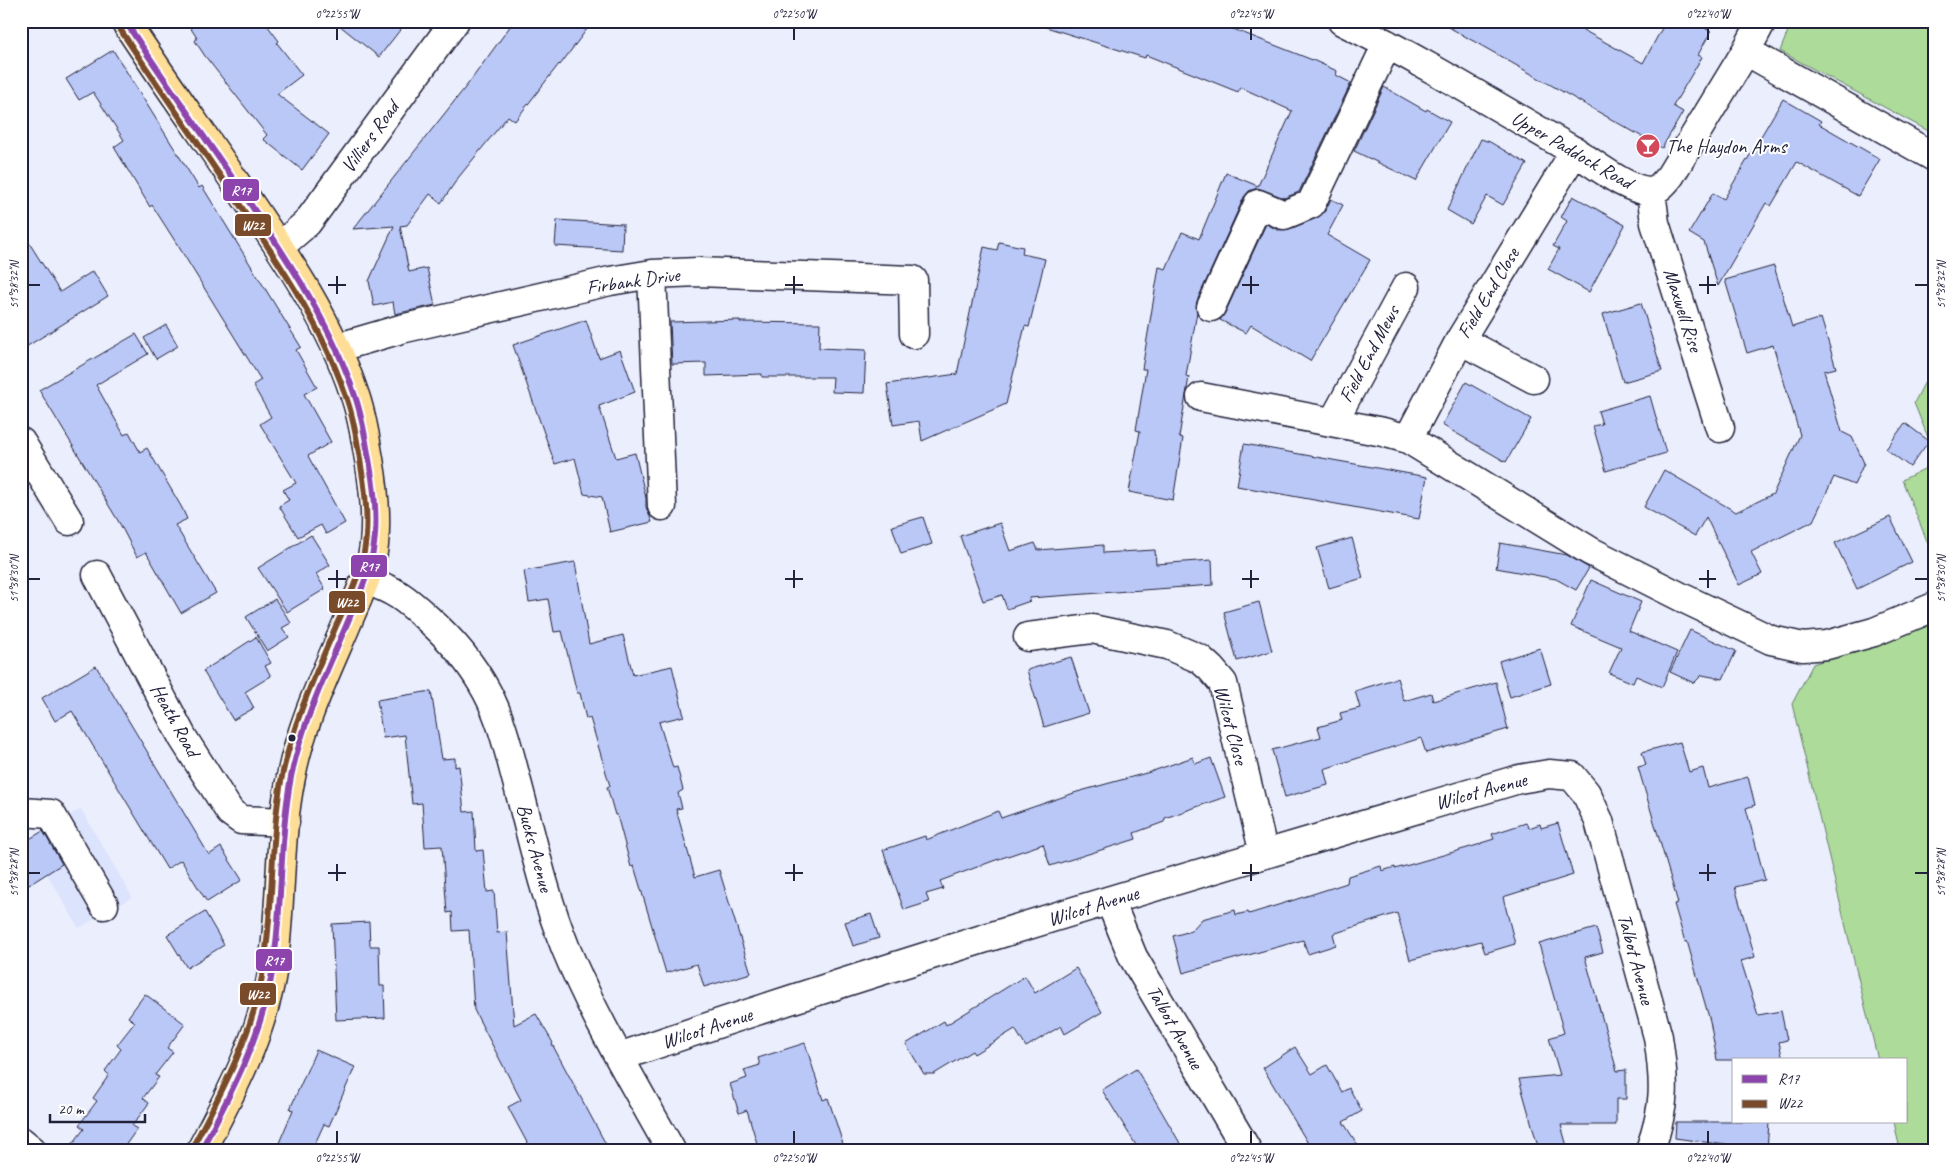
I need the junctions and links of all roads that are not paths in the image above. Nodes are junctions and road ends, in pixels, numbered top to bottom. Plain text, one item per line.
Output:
1 (125, 21) edge
2 (455, 21) edge
3 (1342, 21) edge
4 (1762, 21) edge
5 (1387, 44) junction
6 (1746, 52) junction
7 (1575, 151) junction
8 (1934, 157) edge
9 (1651, 191) junction
10 (279, 247) junction
11 (652, 274) junction
12 (1406, 287) dead end
13 (1212, 307) dead end
14 (914, 334) dead end
15 (1460, 340) junction
16 (336, 348) junction
17 (1534, 379) dead end
18 (1201, 397) dead end
19 (1333, 422) junction
20 (1720, 428) dead end
21 (1408, 438) junction
22 (21, 442) edge
23 (662, 506) dead end
24 (68, 521) dead end
25 (98, 575) dead end
26 (365, 580) junction
27 (1934, 607) edge
28 (1028, 637) dead end
29 (1572, 776) joint
30 (21, 812) edge
31 (285, 822) junction
32 (1264, 854) junction
33 (1110, 901) junction
34 (104, 905) dead end
35 (619, 1057) junction
36 (21, 1142) edge
37 (32, 1150) edge
38 (201, 1150) edge
39 (671, 1150) edge
40 (1246, 1150) edge
41 (1650, 1150) edge

1 - 10 main road
2 - 10 street, Villiers Road
3 - 5 street, Upper Paddock Road
4 - 6 street, Upper Paddock Road
5 - 7 street, Upper Paddock Road
5 - 13 street
6 - 8 street
6 - 9 street, Upper Paddock Road
7 - 9 street, Upper Paddock Road
7 - 15 street, Field End Close
9 - 20 street, Maxwell Rise
10 - 16 main road
11 - 14 street, Firbank Drive
11 - 16 street, Firbank Drive
11 - 23 street
12 - 19 street, Field End Mews
15 - 17 street
15 - 21 street, Field End Close
16 - 26 main road
18 - 19 street
19 - 21 street
21 - 27 street
22 - 24 street
25 - 31 street, Heath Road
26 - 31 main road
26 - 35 street, Bucks Avenue
28 - 32 street, Wilcot Close
29 - 32 street, Wilcot Avenue
29 - 41 street, Talbot Avenue
30 - 34 street
31 - 38 main road
32 - 33 street, Wilcot Avenue
33 - 35 street, Wilcot Avenue
33 - 40 street, Talbot Avenue
35 - 39 street, Bucks Avenue
36 - 37 street

